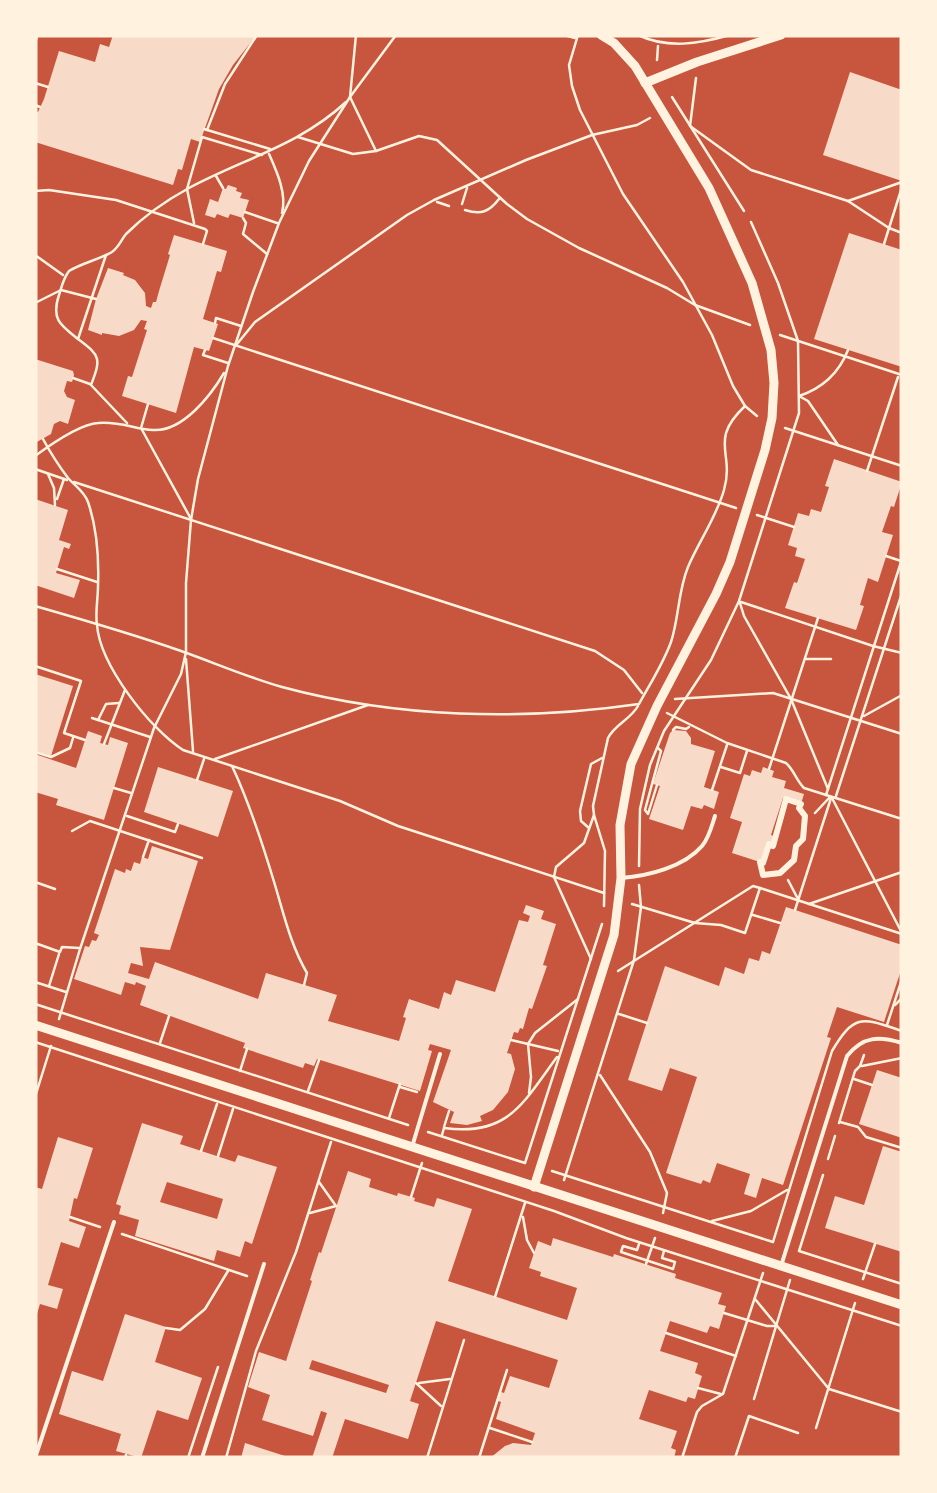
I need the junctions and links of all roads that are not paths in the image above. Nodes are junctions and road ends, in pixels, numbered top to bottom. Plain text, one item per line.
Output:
1 (601, 35) edge
2 (740, 35) edge
3 (781, 35) edge
4 (743, 47) junction
5 (644, 82) junction
6 (715, 816) dead end
7 (798, 842) joint
8 (621, 878) junction
9 (35, 1025) edge
10 (902, 1044) edge
11 (440, 1054) dead end
12 (412, 1148) junction
13 (534, 1187) junction
14 (114, 1222) dead end
15 (264, 1264) dead end
16 (780, 1266) junction
17 (902, 1306) edge
18 (35, 1458) edge
19 (202, 1458) edge

1 - 5 street
2 - 4 street
3 - 4 street
4 - 5 street
5 - 8 street
6 - 8 lane
7 - 7 street
8 - 13 street
9 - 12 street
10 - 16 lane
11 - 12 lane
12 - 13 street
13 - 16 street
14 - 18 lane
15 - 19 lane
16 - 17 street

